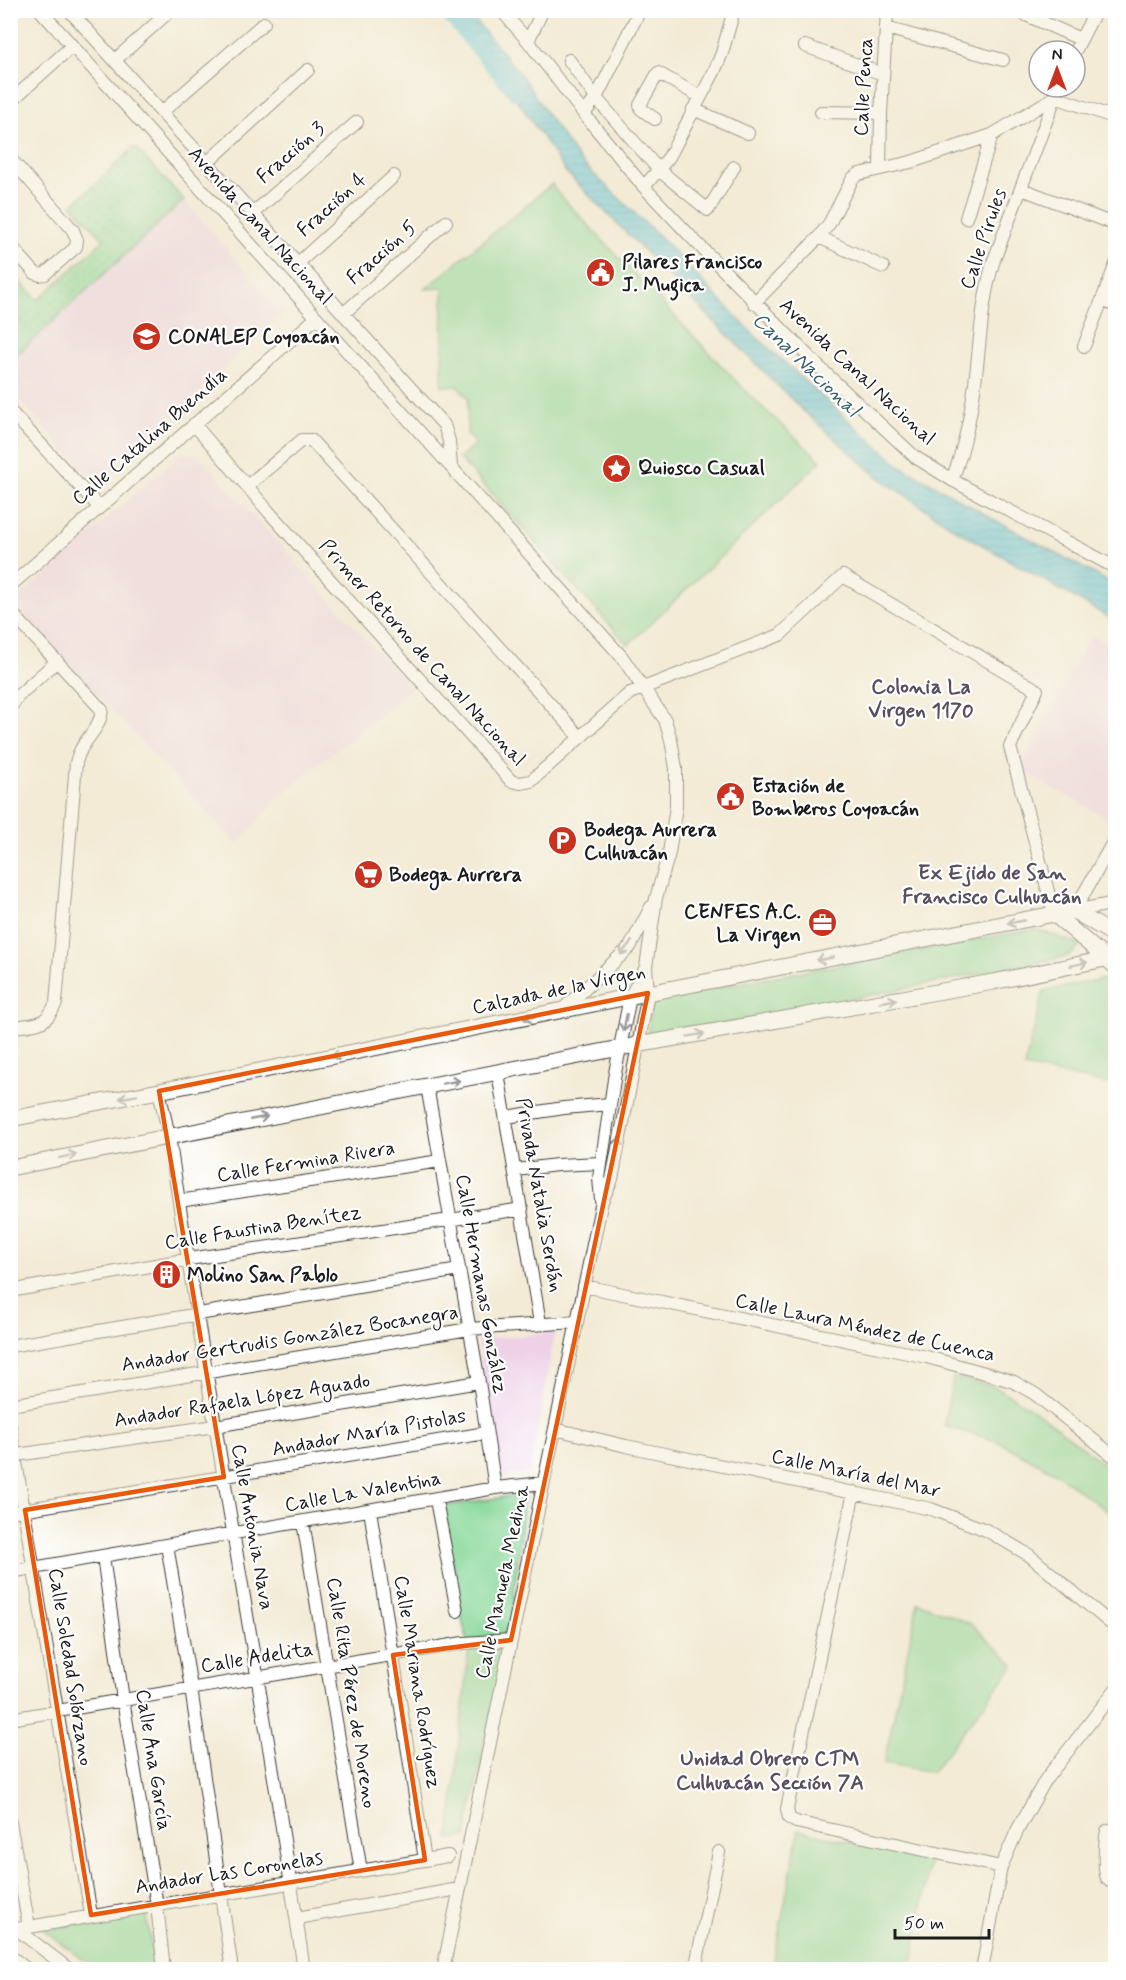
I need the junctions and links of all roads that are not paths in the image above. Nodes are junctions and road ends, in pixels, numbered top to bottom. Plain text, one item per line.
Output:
1 (69, 10) edge
2 (171, 10) edge
3 (501, 10) edge
4 (543, 10) edge
5 (640, 10) edge
6 (734, 10) edge
7 (1015, 10) edge
8 (1096, 10) edge
9 (888, 11) edge
10 (46, 12) edge
11 (264, 22) dead end
12 (886, 28) junction
13 (1080, 39) joint
14 (528, 41) junction
15 (72, 46) junction
16 (805, 46) dead end
17 (115, 60) junction
18 (569, 60) dead end
19 (1003, 60) dead end
20 (308, 70) dead end
21 (883, 74) junction
22 (699, 96) junction
23 (596, 98) junction
24 (1046, 99) edge
25 (1054, 99) edge
26 (1073, 99) edge
27 (10, 102) edge
28 (693, 110) junction
29 (162, 112) junction
30 (821, 112) dead end
31 (880, 113) junction
32 (584, 114) junction
33 (1116, 118) edge
34 (655, 119) dead end
35 (357, 122) dead end
36 (748, 133) dead end
37 (992, 135) junction
38 (10, 158) edge
39 (207, 163) junction
40 (734, 167) dead end
41 (880, 168) junction
42 (659, 170) junction
43 (394, 176) dead end
44 (644, 187) junction
45 (1022, 189) junction
46 (252, 214) junction
47 (966, 218) dead end
48 (446, 222) dead end
49 (1116, 225) edge
50 (819, 237) junction
51 (10, 245) edge
52 (297, 264) junction
53 (1116, 264) edge
54 (883, 267) dead end
55 (1102, 300) junction
56 (754, 303) junction
57 (1116, 306) edge
58 (344, 314) junction
59 (316, 318) junction
60 (1084, 346) dead end
61 (10, 411) edge
62 (194, 424) junction
63 (452, 467) junction
64 (952, 480) junction
65 (247, 486) junction
66 (99, 507) junction
67 (1116, 568) edge
68 (10, 586) edge
69 (14, 614) edge
70 (57, 661) junction
71 (643, 686) junction
72 (10, 708) edge
73 (580, 737) junction
74 (1116, 837) edge
75 (656, 898) junction
76 (1116, 903) edge
77 (1074, 911) junction
78 (1054, 914) junction
79 (1116, 936) edge
80 (1112, 961) edge
81 (646, 967) junction
82 (648, 993) junction
83 (630, 997) junction
84 (560, 1011) junction
85 (10, 1027) edge
86 (638, 1046) junction
87 (620, 1048) junction
88 (498, 1073) junction
89 (427, 1086) junction
90 (159, 1091) junction
91 (610, 1104) junction
92 (506, 1117) junction
93 (10, 1119) edge
94 (169, 1136) junction
95 (440, 1161) junction
96 (601, 1163) junction
97 (10, 1168) edge
98 (516, 1170) junction
99 (179, 1201) junction
100 (602, 1201) junction
101 (522, 1209) junction
102 (450, 1220) junction
103 (189, 1259) junction
104 (459, 1270) junction
105 (584, 1286) junction
106 (10, 1291) edge
107 (197, 1314) junction
108 (576, 1322) junction
109 (540, 1323) junction
110 (469, 1329) junction
111 (10, 1346) edge
112 (206, 1372) junction
113 (479, 1382) junction
114 (10, 1405) edge
115 (10, 1426) edge
116 (215, 1426) junction
117 (555, 1429) junction
118 (486, 1432) junction
119 (13, 1455) edge
120 (1116, 1458) edge
121 (224, 1477) junction
122 (544, 1483) junction
123 (495, 1488) junction
124 (854, 1492) junction
125 (436, 1500) junction
126 (25, 1510) junction
127 (370, 1510) junction
128 (10, 1512) edge
129 (303, 1522) junction
130 (234, 1534) junction
131 (167, 1545) junction
132 (103, 1556) junction
133 (34, 1567) junction
134 (10, 1572) edge
135 (457, 1611) dead end
136 (1116, 1628) edge
137 (511, 1640) junction
138 (393, 1655) junction
139 (328, 1666) junction
140 (257, 1679) junction
141 (191, 1689) junction
142 (1116, 1689) edge
143 (123, 1700) junction
144 (58, 1711) junction
145 (10, 1719) edge
146 (10, 1822) edge
147 (1116, 1828) edge
148 (12, 1841) edge
149 (719, 1852) dead end
150 (448, 1856) dead end
151 (1111, 1858) edge
152 (425, 1860) junction
153 (1001, 1867) junction
154 (361, 1871) junction
155 (291, 1882) junction
156 (1116, 1883) edge
157 (453, 1890) dead end
158 (221, 1894) junction
159 (158, 1905) junction
160 (91, 1915) junction
161 (297, 1918) junction
162 (19, 1927) edge
163 (10, 1956) edge
164 (28, 1970) edge
165 (70, 1970) edge
166 (164, 1970) edge
167 (232, 1970) edge
168 (304, 1970) edge
169 (443, 1970) edge
170 (695, 1970) edge
171 (982, 1970) edge

1 - 17 street, Avenida Canal Nacional
2 - 17 street
3 - 14 street, Avenida Canal Nacional
4 - 14 street
5 - 23 street
6 - 22 street
7 - 13 street
8 - 13 street
9 - 12 street, Calle Penca
10 - 15 street, Avenida Canal Nacional
11 - 29 street
12 - 19 street
12 - 21 street, Calle Penca
14 - 32 street, Avenida Canal Nacional
15 - 27 street
15 - 59 street, Avenida Canal Nacional
16 - 21 street
17 - 29 street, Avenida Canal Nacional
18 - 23 street
20 - 39 street
21 - 31 street, Calle Penca
22 - 28 street
22 - 34 street
23 - 32 street
23 - 42 street
24 - 37 street
25 - 45 street, Calle Pirules
26 - 33 street
28 - 36 street
28 - 42 street
29 - 39 street, Avenida Canal Nacional
30 - 31 street
31 - 41 street, Calle Penca
32 - 44 street, Avenida Canal Nacional
35 - 46 street, Fracción 3
37 - 41 street
37 - 47 street
38 - 51 street
39 - 46 street, Avenida Canal Nacional
40 - 42 street
41 - 50 street
42 - 44 street
43 - 52 street, Fracción 4
44 - 56 street, Avenida Canal Nacional
45 - 49 street
45 - 64 street, Calle Pirules
46 - 52 street, Avenida Canal Nacional
48 - 58 street, Fracción 5
50 - 54 street
50 - 56 street
52 - 58 street, Avenida Canal Nacional
53 - 55 street
55 - 57 street
55 - 60 street
56 - 64 street, Avenida Canal Nacional
58 - 63 street, Avenida Canal Nacional
59 - 62 street, Calle Catalina Buendía
59 - 63 street, Avenida Canal Nacional
61 - 66 street
62 - 65 street, Primer Retorno de Canal Nacional
62 - 66 street, Calle Catalina Buendía
63 - 71 street, Avenida Canal Nacional
64 - 67 street, Avenida Canal Nacional
65 - 73 street
65 - 73 street, Primer Retorno de Canal Nacional
66 - 68 street, Calle Catalina Buendía
69 - 70 street
70 - 72 street
70 - 85 street
71 - 73 street, Primer Retorno de Canal Nacional
71 - 75 street, Avenida Canal Nacional
71 - 78 street, Primer Retorno de Canal Nacional
74 - 77 street
75 - 81 street, Avenida Canal Nacional
75 -> 84 street
76 - 77 street, Calzada de la Virgen
77 - 78 main road, Calzada de la Virgen
77 - 79 main road
78 - 80 main road
78 -> 82 main road, Calzada de la Virgen
86 -> 80 main road
81 - 82 street, Avenida Canal Nacional
81 - 83 street, Avenida Canal Nacional
82 - 83 main road, Calzada de la Virgen
82 - 86 street, Avenida Canal Nacional
83 - 84 main road, Calzada de la Virgen
83 -> 87 street, Avenida Canal Nacional
84 -> 90 main road, Calzada de la Virgen
86 - 87 main road
100 -> 86 street, Avenida Canal Nacional
87 - 88 main road
87 - 91 street, Avenida Canal Nacional
89 -> 88 main road
88 - 92 street, Privada Natalia Serdán
94 -> 89 main road
89 - 95 street, Calle Hermanas González
90 -> 93 main road, Calzada de la Virgen
90 - 94 street, Calle Antonia Nava
91 - 92 street
91 - 96 street, Avenida Canal Nacional
92 - 98 street, Privada Natalia Serdán
97 -> 94 main road
94 - 99 street, Calle Antonia Nava
95 - 99 street, Calle Fermina Rivera
95 - 102 street, Calle Hermanas González
96 - 98 street
96 - 100 street, Avenida Canal Nacional
98 - 101 street, Privada Natalia Serdán
99 - 103 street, Calle Antonia Nava
100 - 105 street, Calle Manuela Medina
101 - 102 street, Calle Faustina Benítez
101 - 109 street, Privada Natalia Serdán
102 - 103 street, Calle Faustina Benítez
102 - 104 street, Calle Hermanas González
103 - 106 street, Calle Faustina Benítez
103 - 107 street, Calle Antonia Nava
104 - 107 street
104 - 110 street, Calle Hermanas González
105 - 108 street, Calle Manuela Medina
105 - 120 street, Calle Laura Méndez de Cuenca
107 - 111 street
107 - 112 street, Calle Antonia Nava
108 - 109 street, Andador Gertrudis González Bocanegra
108 - 117 street, Calle Manuela Medina
109 - 110 street, Andador Gertrudis González Bocanegra
110 - 112 street, Andador Gertrudis González Bocanegra
110 - 113 street, Calle Hermanas González
112 - 114 street, Andador Gertrudis González Bocanegra
112 - 116 street, Calle Antonia Nava
113 - 116 street, Andador Rafaela López Aguado
113 - 118 street, Calle Hermanas González
115 - 119 street, Calle Soledad Solórzano
116 - 119 street, Andador Rafaela López Aguado
116 - 121 street, Calle Antonia Nava
117 - 122 street, Calle Manuela Medina
117 - 124 street, Calle María del Mar
118 - 121 street, Andador María Pistolas
118 - 123 street, Calle Hermanas González
119 - 126 street, Calle Soledad Solórzano
121 - 126 street, Andador María Pistolas
121 - 130 street, Calle Antonia Nava
122 - 123 street, Calle La Valentina
122 - 137 street, Calle Manuela Medina
123 - 125 street, Calle La Valentina
124 - 136 street, Calle María del Mar
124 - 153 street
125 - 127 street, Calle La Valentina
125 - 135 street
126 - 128 street, Andador María Pistolas
126 - 133 street, Calle Soledad Solórzano
127 - 129 street, Calle La Valentina
127 - 138 street, Calle Mariana Rodríguez
129 - 130 street, Calle La Valentina
129 - 139 street, Calle Rita Pérez de Moreno
130 - 131 street, Calle La Valentina
130 - 140 street, Calle Antonia Nava
131 - 132 street, Calle La Valentina
131 - 141 street
132 - 133 street, Calle La Valentina
132 - 143 street, Calle Ana García
133 - 134 street, Calle La Valentina
133 - 144 street, Calle Soledad Solórzano
137 - 138 street, Calle Adelita
137 - 169 street, Calle Manuela Medina
138 - 139 street, Calle Adelita
138 - 152 street, Calle Mariana Rodríguez
139 - 140 street, Calle Adelita
139 - 154 street, Calle Rita Pérez de Moreno
140 - 141 street, Calle Adelita
140 - 155 street, Calle Antonia Nava
141 - 143 street, Calle Adelita
141 - 158 street
142 - 153 street
143 - 144 street, Calle Adelita
143 - 159 street, Calle Ana García
144 - 145 street, Calle Adelita
144 - 160 street, Calle Soledad Solórzano
146 - 148 street
147 - 151 street
148 - 162 street
149 - 170 street
150 - 152 street, Andador Las Coronelas
151 - 156 street
152 - 154 street, Andador Las Coronelas
153 - 171 street
154 - 155 street, Andador Las Coronelas
155 - 158 street, Andador Las Coronelas
155 - 161 street, Calle Antonia Nava
157 - 161 street
158 - 159 street, Andador Las Coronelas
158 - 167 street
159 - 160 street, Andador Las Coronelas
159 - 166 street, Calle Ana García
160 - 162 street, Andador Las Coronelas
161 - 168 street, Calle Antonia Nava
162 - 165 street
163 - 164 street

